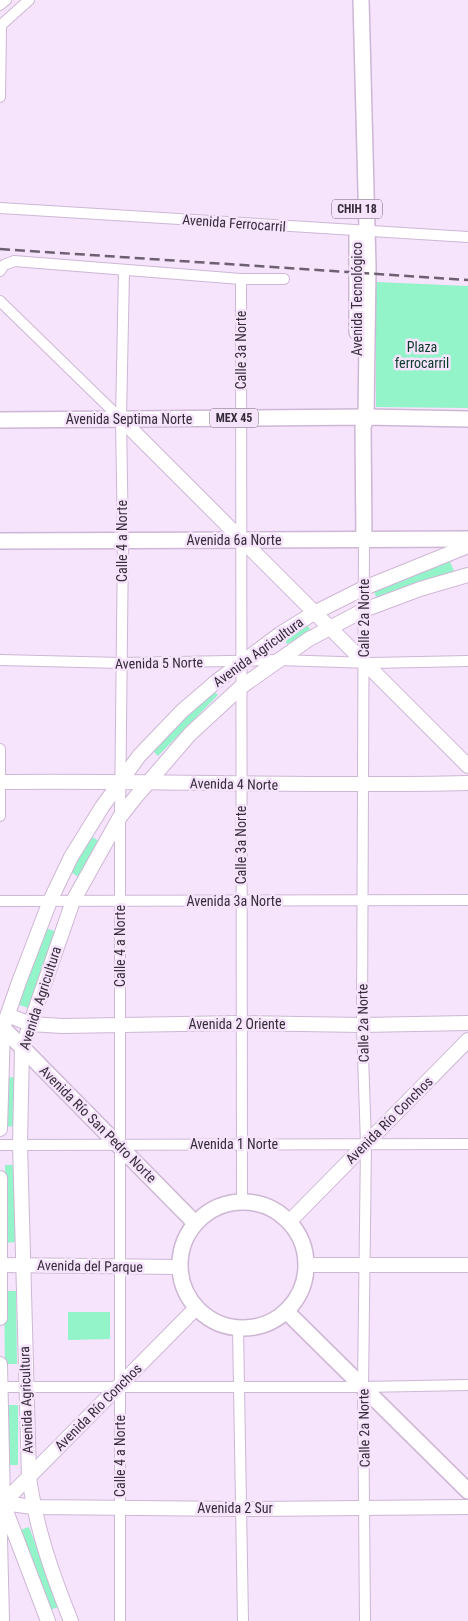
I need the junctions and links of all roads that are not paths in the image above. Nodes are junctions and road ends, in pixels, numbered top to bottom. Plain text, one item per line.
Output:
1 (6, 0) edge
2 (28, 0) edge
3 (355, 0) edge
4 (361, 0) edge
5 (0, 5) edge
6 (0, 26) edge
7 (0, 97) edge
8 (0, 208) edge
9 (362, 231) junction
10 (468, 237) edge
11 (0, 271) edge
12 (124, 271) junction
13 (241, 279) junction
14 (284, 279) dead end
15 (0, 301) edge
16 (241, 418) junction
17 (120, 419) junction
18 (468, 419) edge
19 (0, 420) edge
20 (363, 420) junction
21 (468, 539) edge
22 (0, 540) edge
23 (242, 540) junction
24 (364, 540) junction
25 (123, 541) junction
26 (0, 546) edge
27 (468, 546) edge
28 (468, 576) edge
29 (364, 588) junction
30 (364, 610) junction
31 (314, 612) junction
32 (330, 628) junction
33 (0, 660) edge
34 (278, 660) junction
35 (241, 662) junction
36 (364, 662) junction
37 (468, 662) edge
38 (122, 664) junction
39 (241, 686) junction
40 (0, 749) edge
41 (468, 766) edge
42 (121, 780) junction
43 (0, 782) edge
44 (147, 782) junction
45 (468, 782) edge
46 (241, 784) junction
47 (363, 784) junction
48 (0, 816) edge
49 (120, 817) junction
50 (362, 900) junction
51 (468, 900) edge
52 (0, 901) edge
53 (50, 901) junction
54 (73, 901) junction
55 (120, 901) junction
56 (240, 901) junction
57 (4, 1023) edge
58 (240, 1023) junction
59 (468, 1023) edge
60 (30, 1024) junction
61 (120, 1025) junction
62 (362, 1025) junction
63 (468, 1040) edge
64 (22, 1048) junction
65 (0, 1129) edge
66 (20, 1144) junction
67 (242, 1144) junction
68 (366, 1144) junction
69 (468, 1144) edge
70 (0, 1145) edge
71 (119, 1145) junction
72 (0, 1178) edge
73 (242, 1201) junction
74 (290, 1221) junction
75 (195, 1223) junction
76 (1, 1265) edge
77 (23, 1265) junction
78 (306, 1265) junction
79 (366, 1265) junction
80 (468, 1265) edge
81 (120, 1266) junction
82 (180, 1267) junction
83 (196, 1308) junction
84 (286, 1311) junction
85 (0, 1318) edge
86 (238, 1328) junction
87 (0, 1364) edge
88 (468, 1385) edge
89 (119, 1386) junction
90 (239, 1386) junction
91 (0, 1387) edge
92 (25, 1387) junction
93 (363, 1387) junction
94 (29, 1477) junction
95 (468, 1491) edge
96 (1, 1505) edge
97 (365, 1506) junction
98 (33, 1507) junction
99 (120, 1507) junction
100 (468, 1507) edge
101 (242, 1509) junction
102 (2, 1621) edge
103 (48, 1621) edge
104 (71, 1621) edge
105 (120, 1621) edge
106 (243, 1621) edge
107 (365, 1621) edge

1 - 5 street
2 - 6 street
3 - 9 main road, Avenida Tecnológico / CHIH 18
4 - 9 main road, Avenida Tecnológico / CHIH 18
6 - 7 street
8 - 9 street, Avenida Ferrocarril
9 - 10 street, Avenida Ferrocarril
9 - 20 main road, Avenida Tecnológico / CHIH 18
11 - 12 street
12 - 13 street
12 - 17 street, Calle 4 a Norte
13 - 14 street
13 - 16 street, Calle 3a Norte
15 - 17 street
16 - 17 main road, Avenida Septima Norte / MEX 45
16 - 20 main road, Avenida Septima Norte / MEX 45
16 - 23 street, Calle 3a Norte
17 - 19 main road, Avenida Septima Norte / MEX 45
17 - 23 main road
17 - 25 street, Calle 4 a Norte
18 - 20 main road, Avenida Septima Norte / MEX 45
20 - 24 main road, Calle 2a Norte / CHIH 18
21 - 24 main road, Avenida 6a Norte
22 - 25 main road, Avenida 6a Norte
22 - 26 street
23 - 24 main road, Avenida 6a Norte
23 - 25 main road, Avenida 6a Norte
23 - 31 main road
23 - 35 street, Calle 3a Norte
24 - 29 street, Calle 2a Norte
25 - 38 street, Calle 4 a Norte
27 - 29 main road, Avenida Agricultura
28 - 30 main road, Avenida Agricultura
29 - 30 street, Calle 2a Norte
29 - 31 main road, Avenida Agricultura
30 - 32 main road, Avenida Agricultura
30 - 36 street, Calle 2a Norte
31 - 32 main road
31 - 35 main road, Avenida Agricultura
32 - 34 main road, Avenida Agricultura
32 - 36 main road
33 - 38 street, Avenida 5 Norte
34 - 35 street, Avenida 5 Norte
34 - 36 street, Avenida 5 Norte
34 - 39 main road, Avenida Agricultura
35 - 38 street, Avenida 5 Norte
35 - 39 street, Calle 3a Norte
35 - 42 main road, Avenida Agricultura
36 - 37 street, Avenida 5 Norte
36 - 41 main road
36 - 47 street, Calle 2a Norte
38 - 42 street, Calle 4 a Norte
39 - 44 main road, Avenida Agricultura
39 - 46 street, Calle 3a Norte
40 - 43 street
42 - 43 main road, Avenida 4 Norte
42 - 44 main road, Avenida 4 Norte
42 - 49 street, Calle 4 a Norte
42 - 53 main road, Avenida Agricultura
43 - 48 street
44 - 46 main road, Avenida 4 Norte
44 - 49 main road, Avenida Agricultura
45 - 47 main road, Avenida 4 Norte
46 - 47 main road, Avenida 4 Norte
46 - 56 street, Calle 3a Norte
47 - 50 street, Calle 2a Norte
49 - 54 main road, Avenida Agricultura
49 - 55 street, Calle 4 a Norte
50 - 51 street, Avenida 3a Norte
50 - 56 street, Avenida 3a Norte
50 - 62 street, Calle 2a Norte
52 - 53 street, Avenida 3a Norte
53 - 54 street, Avenida 3a Norte
53 - 57 main road, Avenida Agricultura
54 - 55 street, Avenida 3a Norte
54 - 60 main road, Avenida Agricultura
55 - 56 street, Avenida 3a Norte
55 - 61 street, Calle 4 a Norte
56 - 58 street, Calle 3a Norte
57 - 60 main road, Avenida 2 Oriente
57 - 64 main road, Avenida Río San Pedro Norte
57 - 65 main road, Avenida Agricultura
58 - 61 main road, Avenida 2 Oriente
58 - 62 main road, Avenida 2 Oriente
58 - 67 street, Calle 3a Norte
59 - 62 main road, Avenida 2 Oriente
60 - 61 main road, Avenida 2 Oriente
60 - 64 main road, Avenida Agricultura
61 - 71 street, Calle 4 a Norte
62 - 68 street, Calle 2a Norte
63 - 68 main road, Avenida Río Conchos
64 - 66 main road, Avenida Agricultura
64 - 71 main road, Avenida Río San Pedro Norte
66 - 70 street, Avenida 1 Norte
66 - 71 street, Avenida 1 Norte
66 - 77 main road, Avenida Agricultura
67 - 68 street, Avenida 1 Norte
67 - 71 street, Avenida 1 Norte
67 - 73 street, Calle 3a Norte
68 - 69 street, Avenida 1 Norte
68 - 74 main road, Avenida Río Conchos
68 - 79 street, Calle 2a Norte
71 - 75 main road, Avenida Río San Pedro Norte
71 - 81 street, Calle 4 a Norte
72 - 76 main road
73 - 74 main road
73 - 75 main road
74 - 78 main road
75 - 82 main road
76 - 77 main road, Avenida del Parque
76 - 85 main road
77 - 81 main road, Avenida del Parque
77 - 92 main road, Avenida Agricultura
78 - 79 main road
78 - 84 main road
79 - 80 main road
79 - 93 street, Calle 2a Norte
81 - 82 main road, Avenida del Parque
81 - 89 street, Calle 4 a Norte
82 - 83 main road
83 - 86 main road
83 - 89 main road, Avenida Río Conchos
84 - 86 main road
84 - 93 main road
86 - 90 street
87 - 91 main road, Avenida Agricultura
88 - 93 street
89 - 90 street
89 - 92 street
89 - 94 main road, Avenida Río Conchos
89 - 99 street, Calle 4 a Norte
90 - 93 street
90 - 101 street
91 - 92 street
91 - 96 main road, Avenida Agricultura
92 - 94 main road, Avenida Agricultura
93 - 95 main road
93 - 97 street, Calle 2a Norte
94 - 96 main road, Avenida Río Conchos
94 - 98 main road, Avenida Agricultura
96 - 98 main road, Avenida 2 Sur
96 - 102 main road
96 - 103 main road, Avenida Agricultura
97 - 100 main road, Avenida 2 Sur
97 - 101 main road, Avenida 2 Sur
97 - 107 street, Calle 2a Norte
98 - 99 main road, Avenida 2 Sur
98 - 104 main road, Avenida Agricultura
99 - 101 main road, Avenida 2 Sur
99 - 105 street, Calle 4 a Norte
101 - 106 street

